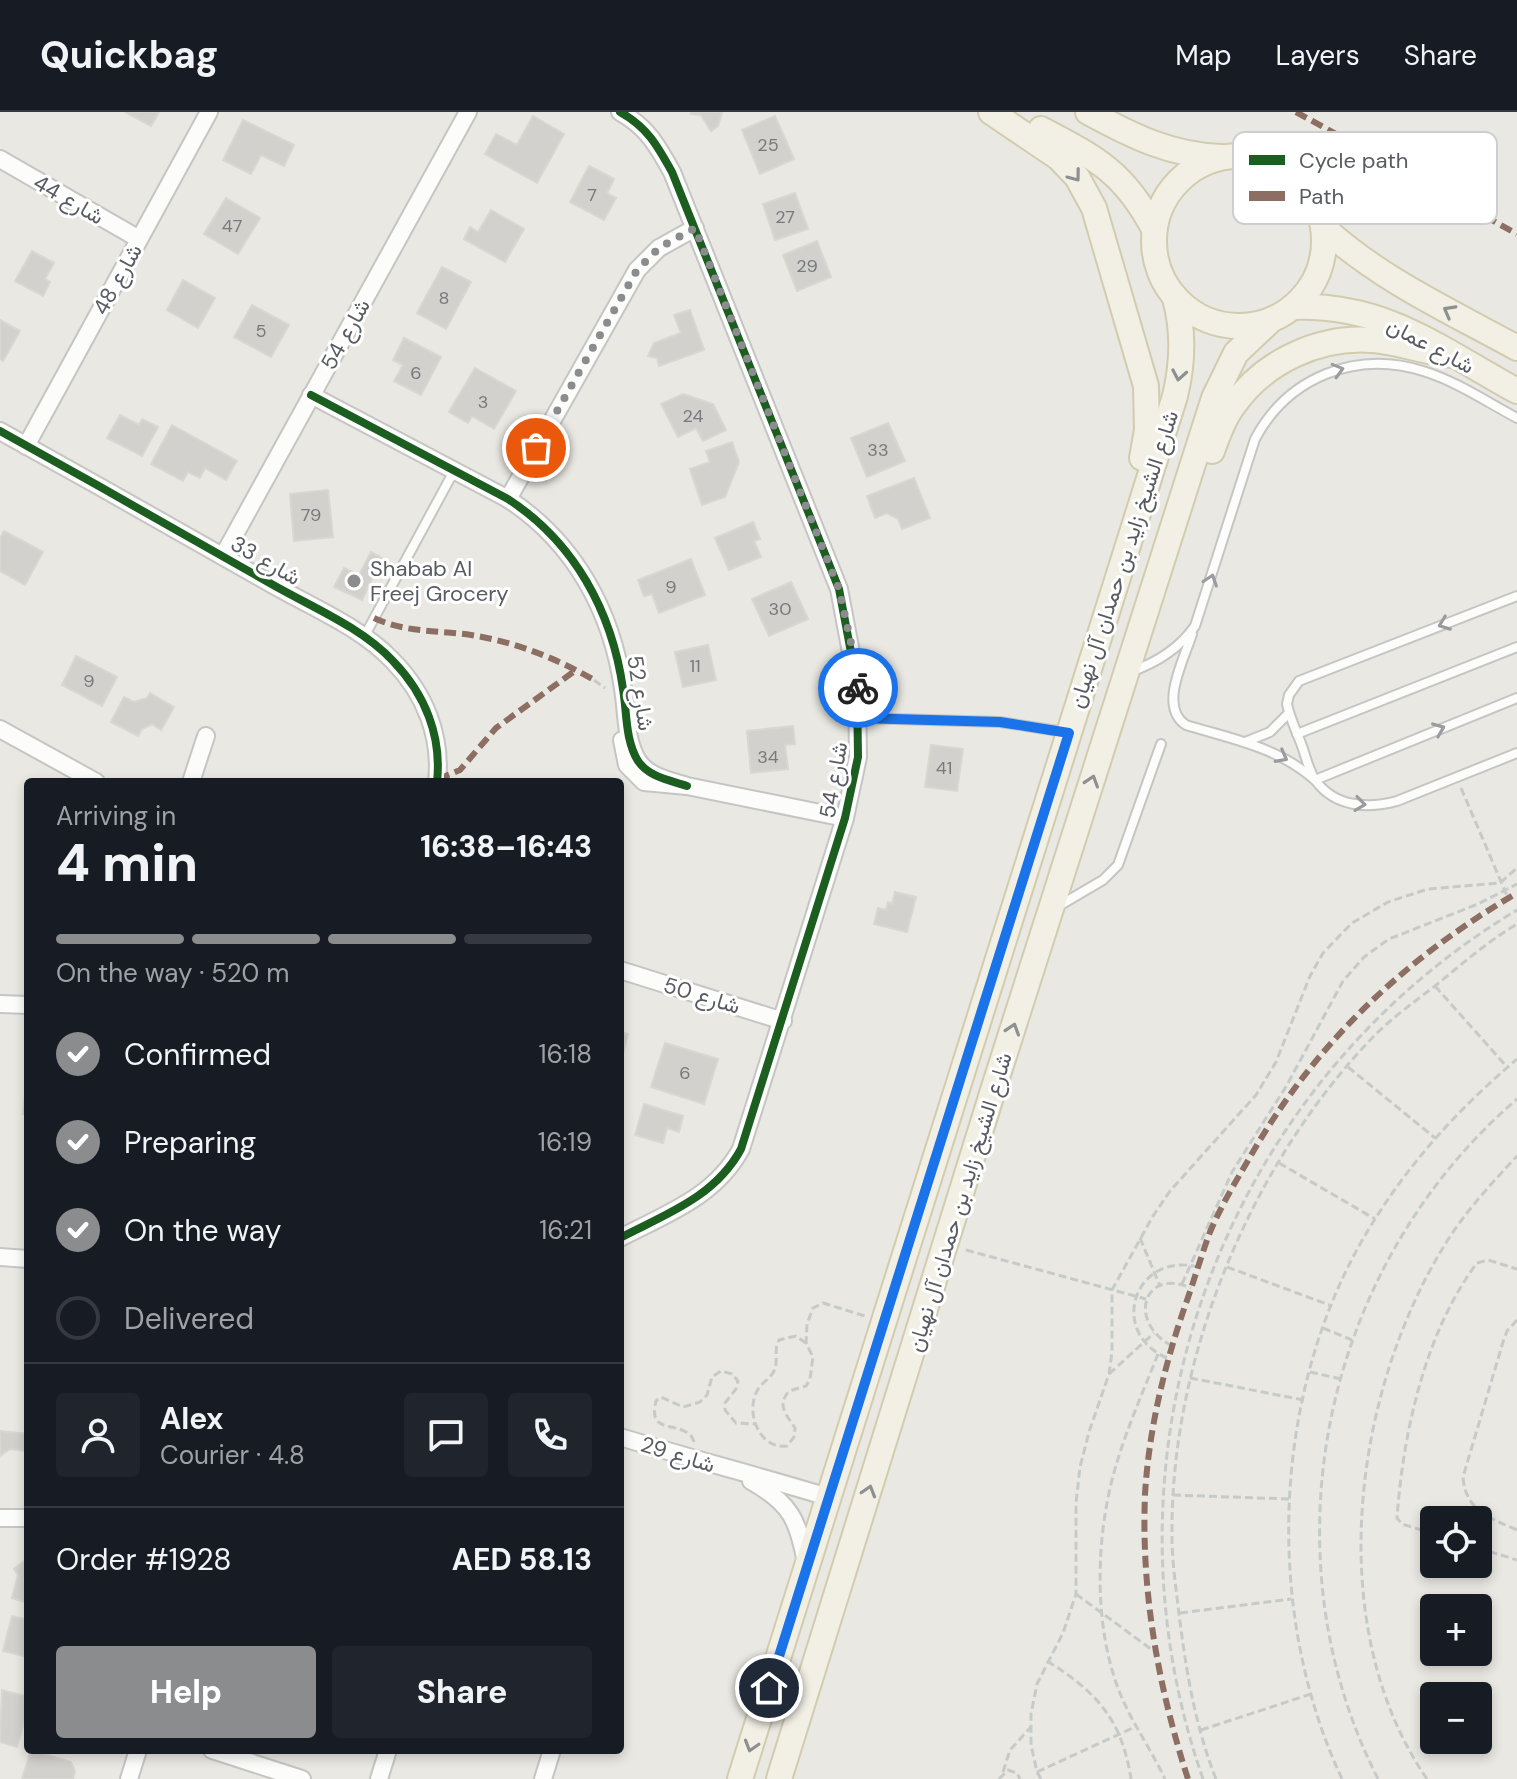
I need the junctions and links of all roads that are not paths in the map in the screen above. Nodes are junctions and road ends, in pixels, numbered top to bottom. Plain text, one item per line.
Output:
1 (209, 112) edge
2 (468, 112) edge
3 (620, 112) edge
4 (991, 112) edge
5 (1011, 112) edge
6 (1088, 112) edge
7 (1233, 156) edge
8 (1233, 156) edge
9 (0, 159) edge
10 (1323, 224) edge
11 (695, 228) junction
12 (1324, 228) junction
13 (1154, 229) junction
14 (139, 239) junction
15 (1175, 298) junction
16 (1294, 307) junction
17 (1270, 321) junction
18 (1517, 348) edge
19 (1451, 355) junction
20 (1517, 391) edge
21 (311, 395) junction
22 (1517, 418) edge
23 (0, 431) edge
24 (26, 446) junction
25 (454, 471) junction
26 (508, 499) junction
27 (1176, 519) junction
28 (1134, 527) junction
29 (223, 556) junction
30 (1517, 596) edge
31 (1195, 626) junction
32 (364, 637) junction
33 (1517, 647) edge
34 (1126, 674) junction
35 (1517, 698) edge
36 (1289, 713) junction
37 (859, 718) junction
38 (0, 729) edge
39 (1069, 733) junction
40 (1297, 734) junction
41 (206, 736) dead end
42 (1245, 743) junction
43 (1161, 744) dead end
44 (1517, 753) edge
45 (89, 778) edge
46 (192, 778) edge
47 (437, 778) edge
48 (1315, 780) junction
49 (845, 818) junction
50 (1050, 911) junction
51 (624, 971) edge
52 (0, 1004) edge
53 (24, 1005) edge
54 (783, 1021) junction
55 (624, 1236) edge
56 (0, 1257) edge
57 (24, 1259) edge
58 (624, 1438) edge
59 (735, 1472) junction
60 (828, 1497) junction
61 (0, 1518) edge
62 (24, 1518) edge
63 (807, 1567) junction
64 (835, 1598) junction
65 (137, 1754) edge
66 (224, 1754) edge
67 (387, 1754) edge
68 (551, 1754) edge
69 (129, 1779) edge
70 (302, 1779) edge
71 (379, 1779) edge
72 (543, 1779) edge
73 (740, 1779) edge
74 (779, 1779) edge

1 - 14 street, شارع 48
2 - 21 street, شارع 54
3 - 11 street, شارع 54
4 -> 28 main road
5 - 13 main road
6 - 8 main road
7 - 13 main road
9 - 14 street, شارع 44
10 - 12 main road
11 - 26 street
11 - 37 street, شارع 54
12 - 16 main road
18 -> 12 main road, شارع عمان
13 - 15 main road
14 - 24 street, شارع 48
15 - 17 main road
15 -> 28 main road, شارع الشيخ زايد بن حمدان آل نهيان
16 - 17 main road
16 - 19 main road, شارع عمان
17 - 27 main road, شارع الشيخ زايد بن حمدان آل نهيان
19 - 20 main road, شارع عمان
19 - 27 main road
21 - 25 street, شارع 52
21 - 29 street, شارع 54
31 -> 22 lane
23 - 24 street, شارع 33
24 - 29 street, شارع 33
25 - 26 street, شارع 52
25 - 32 lane
26 - 49 street, شارع 52
27 - 34 main road, شارع الشيخ زايد بن حمدان آل نهيان
28 - 39 main road, شارع الشيخ زايد بن حمدان آل نهيان
29 - 32 street, شارع 33
30 -> 36 lane
31 - 34 lane
31 - 42 lane
32 - 47 street, شارع 33
33 - 40 lane
50 -> 34 main road, شارع الشيخ زايد بن حمدان آل نهيان
48 -> 35 lane
36 - 40 lane
36 - 42 lane
37 - 39 lane
37 - 49 street, شارع 54
38 - 45 street
39 - 60 main road, شارع الشيخ زايد بن حمدان آل نهيان
40 - 48 lane
41 - 46 street
42 -> 48 lane
43 - 50 lane
48 -> 44 lane
49 - 54 street, شارع 54
64 -> 50 main road, شارع الشيخ زايد بن حمدان آل نهيان
51 - 54 street, شارع 50
52 - 53 street
54 - 55 street, شارع 54
56 - 57 street
58 - 59 street, شارع 29
59 - 60 street, شارع 29
59 - 63 street, شارع 29
60 - 63 main road, شارع الشيخ زايد بن حمدان آل نهيان
60 - 64 main road
61 - 62 street
63 -> 73 main road, شارع الشيخ زايد بن حمدان آل نهيان
64 - 74 main road, شارع الشيخ زايد بن حمدان آل نهيان
65 - 69 street
66 - 70 street
67 - 71 street
68 - 72 street

